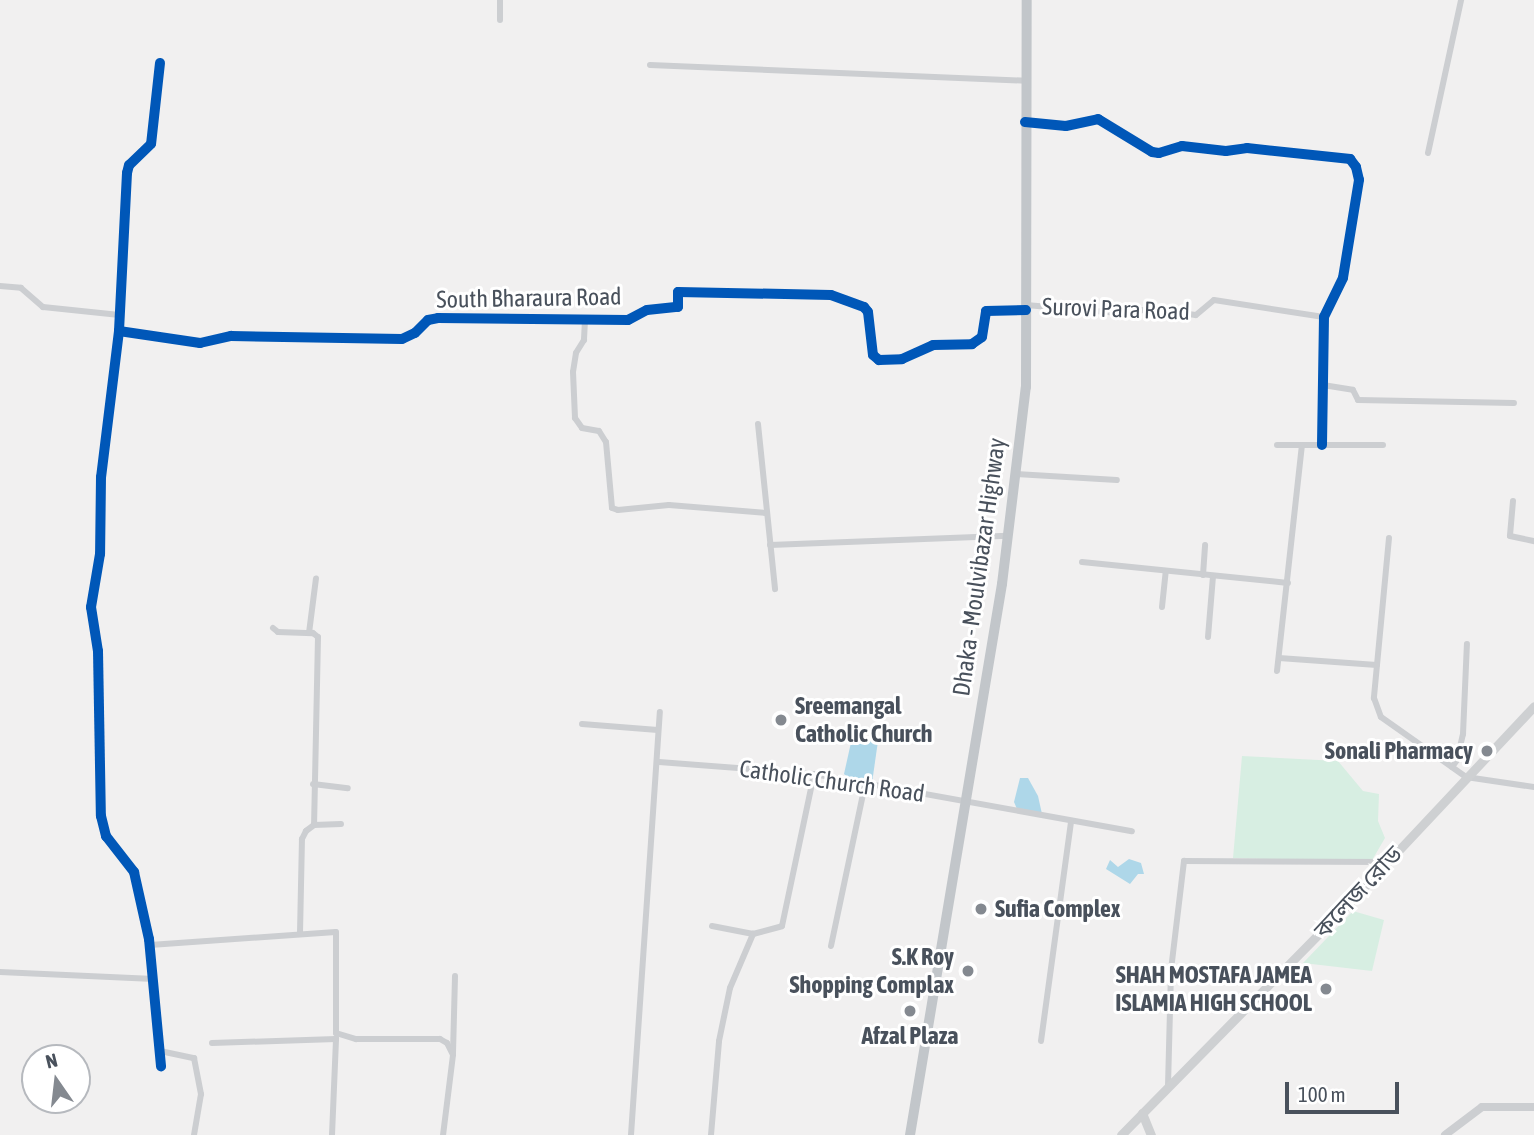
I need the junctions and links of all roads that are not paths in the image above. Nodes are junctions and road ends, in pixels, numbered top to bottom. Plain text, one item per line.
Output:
1 (500, 0) edge
2 (1027, 0) edge
3 (1461, 0) edge
4 (500, 20) dead end
5 (160, 63) dead end
6 (650, 65) dead end
7 (1026, 81) junction
8 (1025, 122) junction
9 (1428, 153) dead end
10 (0, 286) edge
11 (1026, 308) junction
12 (120, 315) junction
13 (1324, 317) junction
14 (585, 320) junction
15 (119, 331) junction
16 (1323, 385) junction
17 (1514, 403) dead end
18 (758, 424) dead end
19 (1276, 444) dead end
20 (1302, 445) junction
21 (1322, 445) junction
22 (1383, 445) dead end
23 (1016, 474) junction
24 (1116, 480) dead end
25 (1513, 501) dead end
26 (767, 513) junction
27 (1008, 536) junction
28 (1389, 538) dead end
29 (1534, 541) edge
30 (770, 545) junction
31 (1205, 545) dead end
32 (1082, 562) dead end
33 (1166, 571) junction
34 (1203, 575) junction
35 (1213, 576) junction
36 (316, 578) dead end
37 (1288, 583) junction
38 (775, 589) dead end
39 (1162, 607) dead end
40 (273, 628) dead end
41 (309, 633) junction
42 (1208, 637) dead end
43 (1467, 644) dead end
44 (1279, 658) junction
45 (1377, 665) junction
46 (1277, 670) dead end
47 (1534, 706) edge
48 (660, 712) dead end
49 (582, 724) dead end
50 (658, 730) junction
51 (659, 762) junction
52 (1452, 767) junction
53 (814, 774) junction
54 (1466, 777) junction
55 (313, 784) junction
56 (865, 785) junction
57 (1534, 787) edge
58 (348, 788) dead end
59 (964, 801) junction
60 (1071, 821) junction
61 (341, 824) dead end
62 (314, 825) junction
63 (1132, 831) dead end
64 (1386, 862) junction
65 (712, 926) dead end
66 (300, 933) junction
67 (753, 934) junction
68 (150, 945) junction
69 (831, 946) dead end
70 (0, 972) edge
71 (455, 976) dead end
72 (154, 979) junction
73 (336, 1036) junction
74 (1041, 1041) dead end
75 (212, 1043) dead end
76 (160, 1051) junction
77 (453, 1055) junction
78 (161, 1066) dead end
79 (1168, 1086) junction
80 (1534, 1107) edge
81 (1142, 1113) junction
82 (194, 1135) edge
83 (332, 1135) edge
84 (443, 1135) edge
85 (631, 1135) edge
86 (711, 1135) edge
87 (910, 1135) edge
88 (1121, 1135) edge
89 (1151, 1135) edge
90 (1445, 1135) edge

1 - 4 street
2 - 7 highway, Dhaka - Moulvibazar Highway
3 - 9 street
5 - 12 street
6 - 7 street
7 - 8 highway, Dhaka - Moulvibazar Highway
8 - 11 highway, Dhaka - Moulvibazar Highway
8 - 13 street
10 - 12 street
11 - 13 street, Surovi Para Road
11 - 14 street, South Bharaura Road
11 - 23 highway, Dhaka - Moulvibazar Highway
12 - 15 street
13 - 16 street
14 - 15 street, South Bharaura Road
14 - 26 street
15 - 68 street
16 - 17 street
16 - 21 street
18 - 26 street
19 - 20 street
20 - 21 street
20 - 37 street
21 - 22 street
23 - 24 street
23 - 27 highway, Dhaka - Moulvibazar Highway
25 - 29 street
26 - 30 street
27 - 30 street
27 - 59 highway, Dhaka - Moulvibazar Highway
28 - 45 street
30 - 38 street
31 - 34 street
32 - 33 street
33 - 34 street
33 - 39 street
34 - 35 street
35 - 37 street
35 - 42 street
36 - 41 street
37 - 44 street
40 - 41 street
41 - 55 street
43 - 52 street
44 - 45 street
44 - 46 street
45 - 52 street
47 - 54 main road, কলেজ রোড
48 - 50 street
49 - 50 street
50 - 51 street
51 - 53 street, Catholic Church Road
51 - 85 street
52 - 54 street
53 - 56 street, Catholic Church Road
53 - 67 street
54 - 57 street
54 - 64 main road, কলেজ রোড
55 - 58 street
55 - 62 street
56 - 59 street, Catholic Church Road
56 - 69 street
59 - 60 street, Catholic Church Road
59 - 87 highway, Dhaka - Moulvibazar Highway
60 - 63 street, Catholic Church Road
60 - 74 street
61 - 62 street
62 - 66 street
64 - 79 main road, কলেজ রোড
64 - 79 street
65 - 67 street
66 - 68 street
66 - 73 street
67 - 86 street
68 - 72 street
70 - 72 street
71 - 77 street
72 - 76 street
73 - 75 street
73 - 77 street
73 - 83 street
76 - 78 street
76 - 82 street
77 - 84 street
79 - 81 main road, কলেজ রোড
80 - 90 street
81 - 88 main road, কলেজ রোড
81 - 89 main road

